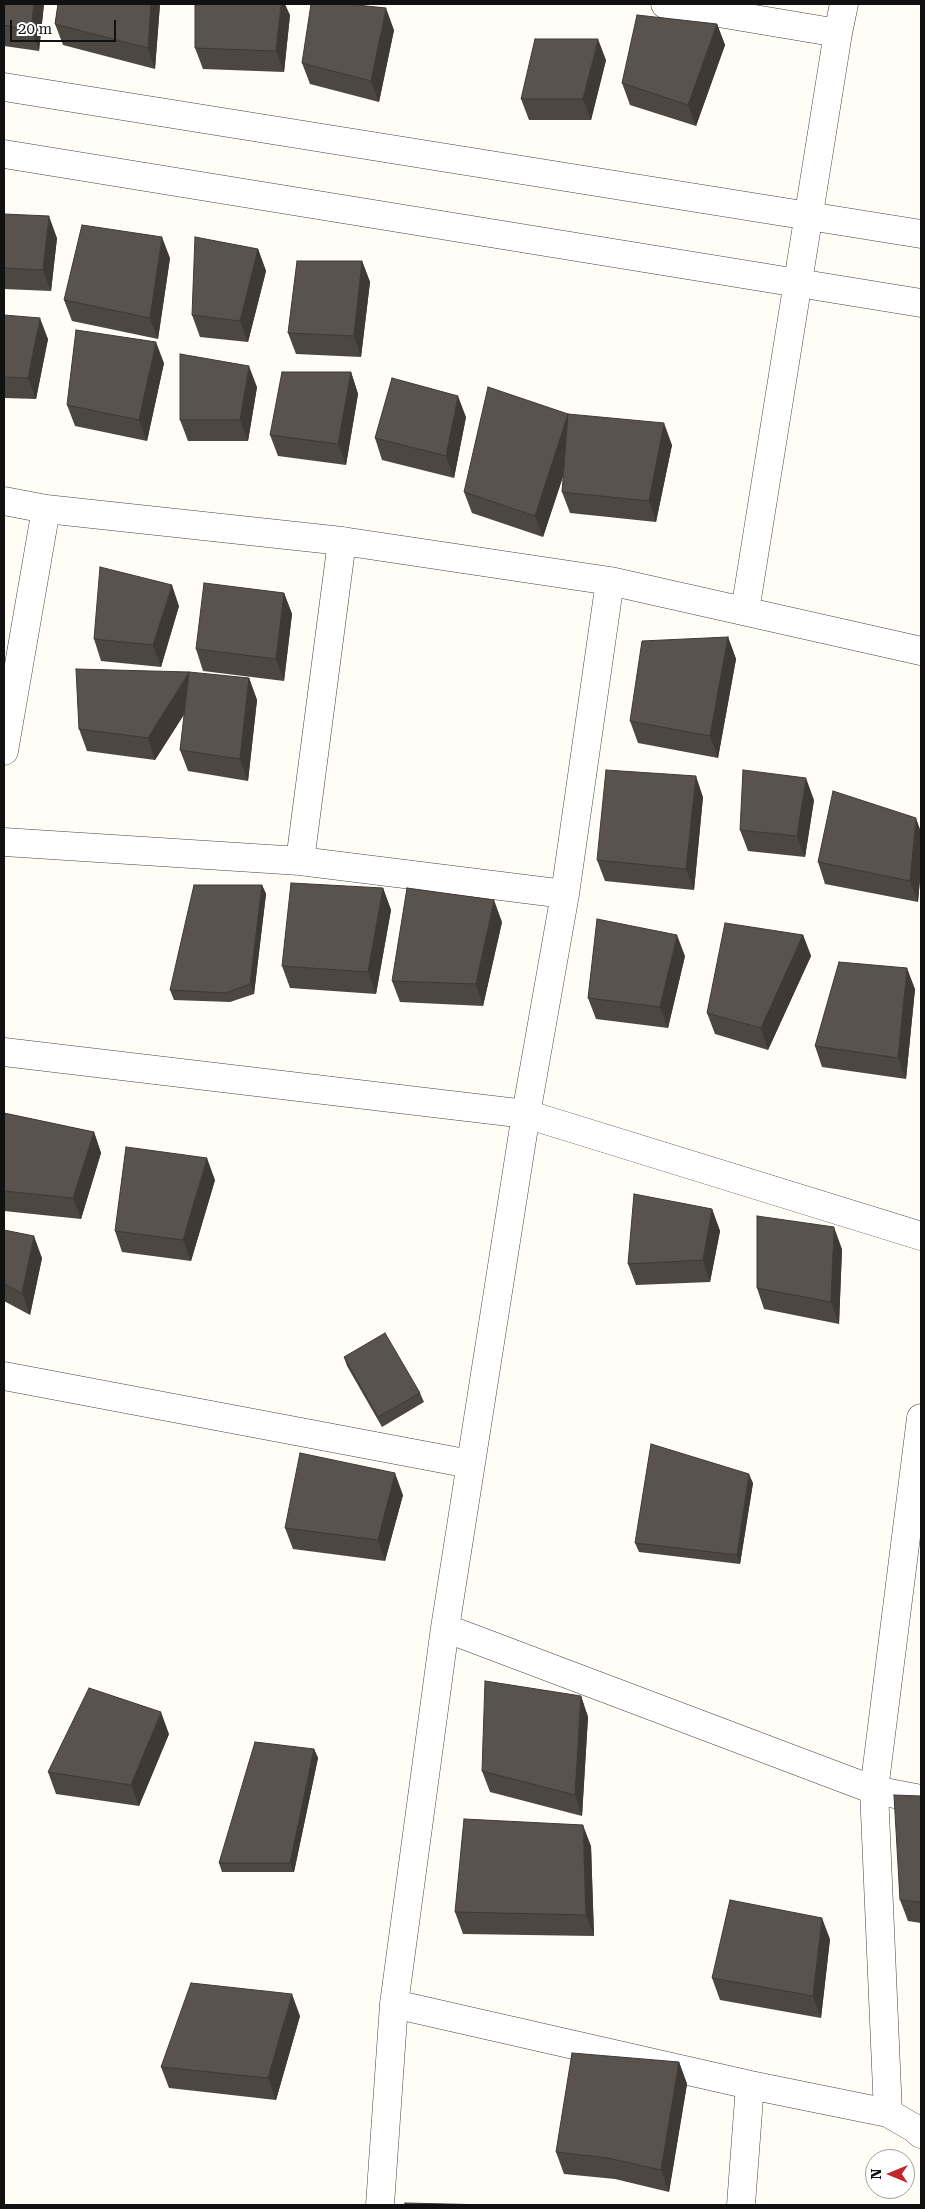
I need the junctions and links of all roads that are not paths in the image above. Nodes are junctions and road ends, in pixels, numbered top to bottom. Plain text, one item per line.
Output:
1 (665, 4) edge
2 (844, 4) edge
3 (838, 33) junction
4 (4, 87) edge
5 (4, 154) edge
6 (809, 216) junction
7 (921, 234) edge
8 (798, 283) junction
9 (921, 303) edge
10 (4, 501) edge
11 (46, 510) junction
12 (342, 541) junction
13 (610, 581) junction
14 (745, 611) junction
15 (921, 651) edge
16 (4, 751) edge
17 (4, 842) edge
18 (300, 862) junction
19 (565, 894) junction
20 (4, 1052) edge
21 (526, 1114) junction
22 (921, 1236) edge
23 (4, 1376) edge
24 (921, 1418) edge
25 (470, 1464) junction
26 (445, 1628) junction
27 (874, 1790) junction
28 (921, 1799) edge
29 (394, 2004) junction
30 (750, 2085) junction
31 (888, 2113) junction
32 (921, 2134) edge
33 (380, 2205) edge
34 (741, 2205) edge

1 - 3 street
2 - 3 street
3 - 6 street
4 - 6 street
5 - 8 street
6 - 7 street
6 - 8 street
8 - 9 street
8 - 14 street
10 - 11 street
11 - 12 street
11 - 16 street
12 - 13 street
12 - 18 street
13 - 14 street
13 - 19 street
14 - 15 street
17 - 18 street
18 - 19 street
19 - 21 street
20 - 21 street
21 - 22 street
21 - 25 street
23 - 25 street
24 - 27 street
25 - 26 street
26 - 27 street
26 - 29 street
27 - 28 street
27 - 31 street
29 - 30 street
29 - 33 street
30 - 31 street
30 - 34 street
31 - 32 street

